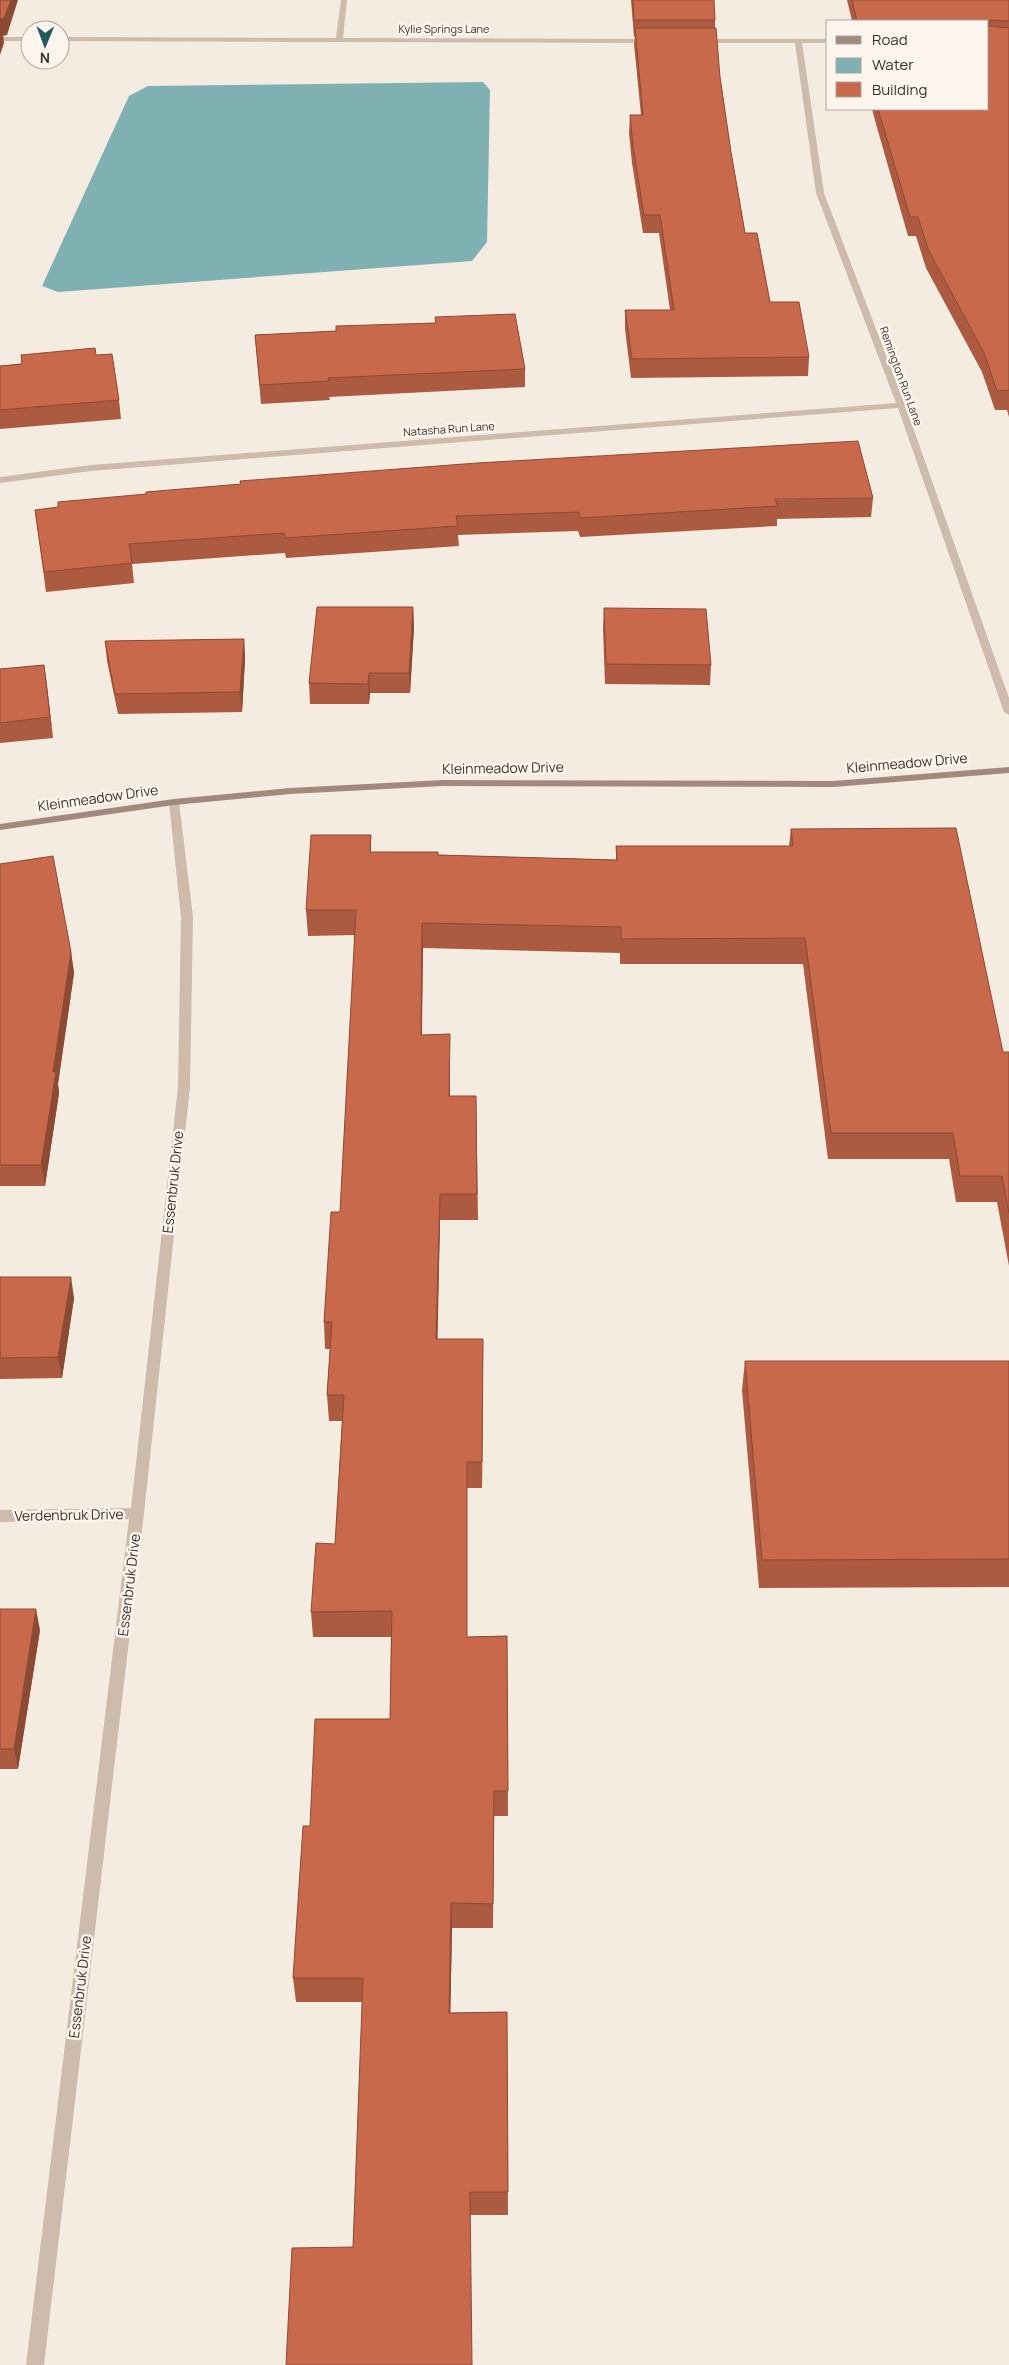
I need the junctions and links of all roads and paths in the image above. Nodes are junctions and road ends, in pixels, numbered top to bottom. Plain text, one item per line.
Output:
1 (344, 0) edge
2 (0, 39) edge
3 (20, 39) edge
4 (70, 39) edge
5 (339, 40) junction
6 (659, 41) edge
7 (688, 41) edge
8 (798, 41) junction
9 (826, 41) edge
10 (901, 405) junction
11 (0, 480) edge
12 (1009, 712) edge
13 (1009, 770) edge
14 (174, 802) junction
15 (0, 827) edge
16 (137, 1513) junction
17 (0, 1516) edge
18 (35, 2365) edge

1 - 5 street
2 - 3 street
4 - 5 street, Kylie Springs Lane
5 - 6 street, Kylie Springs Lane
7 - 8 street
8 - 9 street
8 - 10 street, Remington Run Lane
10 - 11 street, Natasha Run Lane
10 - 12 street, Remington Run Lane
13 - 14 street, Kleinmeadow Drive
14 - 15 street, Kleinmeadow Drive
14 - 16 street, Essenbruk Drive
16 - 17 street, Verdenbruk Drive
16 - 18 street, Essenbruk Drive

